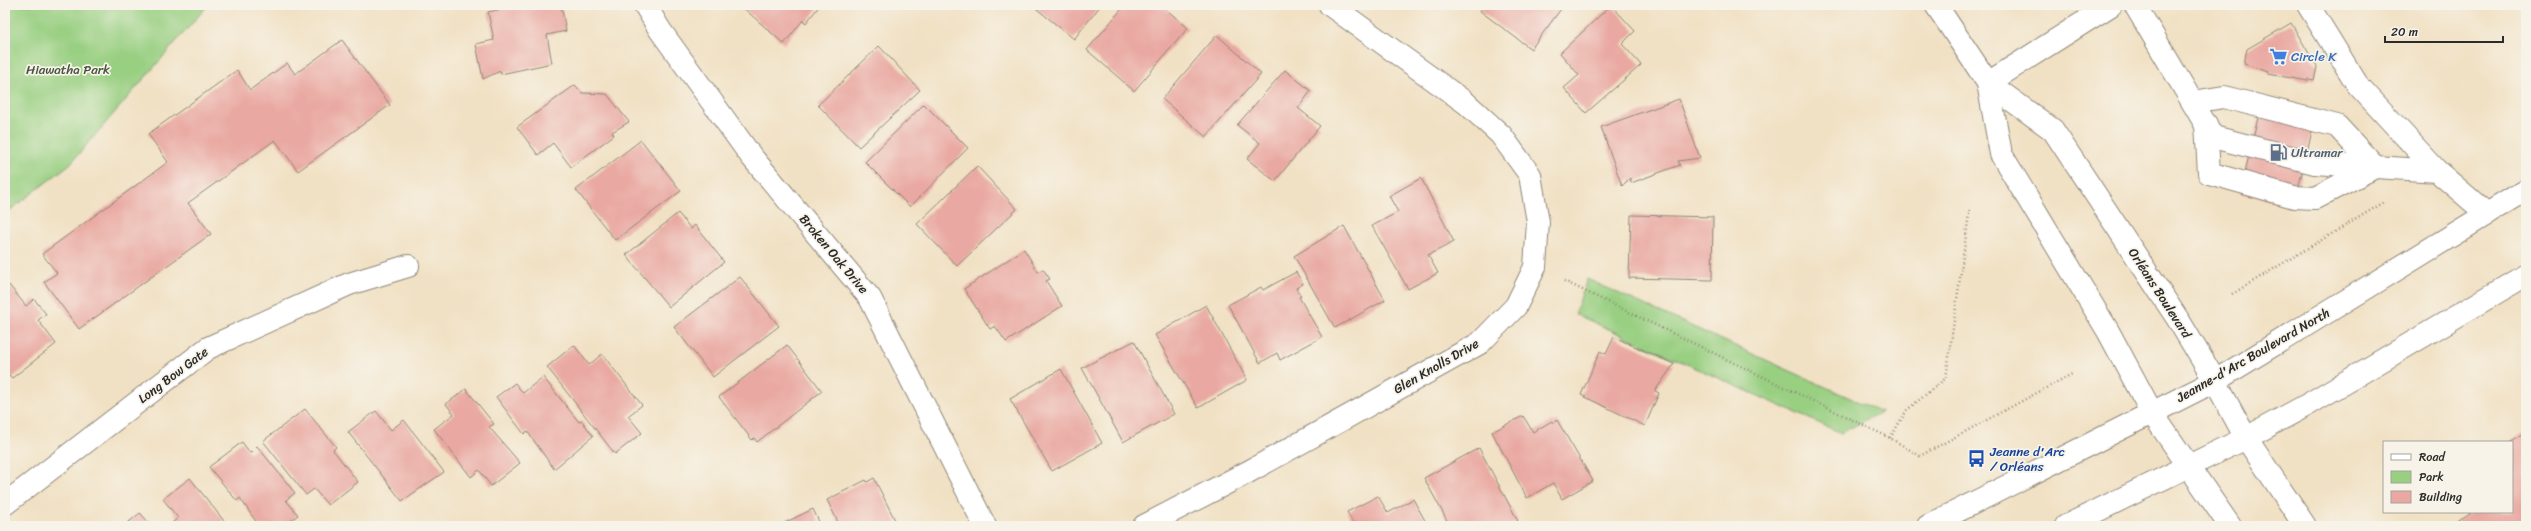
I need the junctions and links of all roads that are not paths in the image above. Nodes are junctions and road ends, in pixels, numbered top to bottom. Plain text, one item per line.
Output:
1 (645, 5) edge
2 (1330, 5) edge
3 (1936, 5) edge
4 (2111, 5) edge
5 (2135, 5) edge
6 (2308, 5) edge
7 (1988, 83) junction
8 (2193, 102) junction
9 (2206, 124) junction
10 (2375, 167) junction
11 (2437, 171) junction
12 (2526, 190) edge
13 (2487, 214) junction
14 (408, 266) dead end
15 (2526, 275) edge
16 (2215, 380) junction
17 (2152, 413) junction
18 (2246, 438) junction
19 (2189, 466) junction
20 (5, 504) edge
21 (985, 526) edge
22 (1144, 526) edge
23 (1928, 526) edge
24 (2066, 526) edge
25 (2230, 526) edge
26 (2305, 526) edge

1 - 21 street, Broken Oak Drive
2 - 22 street, Glen Knolls Drive
3 - 7 street, Orléans Boulevard
4 - 7 street
5 - 8 street
6 - 11 street
7 - 16 street, Orléans Boulevard
7 - 17 street, Orléans Boulevard
8 - 9 street
8 - 10 street
9 - 10 street
9 - 10 street
10 - 11 street
11 - 13 street
12 - 13 street, Jeanne-d'Arc Boulevard North
13 - 16 street, Jeanne-d'Arc Boulevard North
14 - 20 street, Long Bow Gate
15 - 18 street
16 - 17 street, Jeanne-d'Arc Boulevard North
16 - 18 street, Orléans Boulevard
17 - 19 street, Orléans Boulevard
17 - 23 street, Jeanne-d'Arc Boulevard North
18 - 19 street
18 - 26 street, Orléans Boulevard
19 - 24 street
19 - 25 street, Orléans Boulevard

